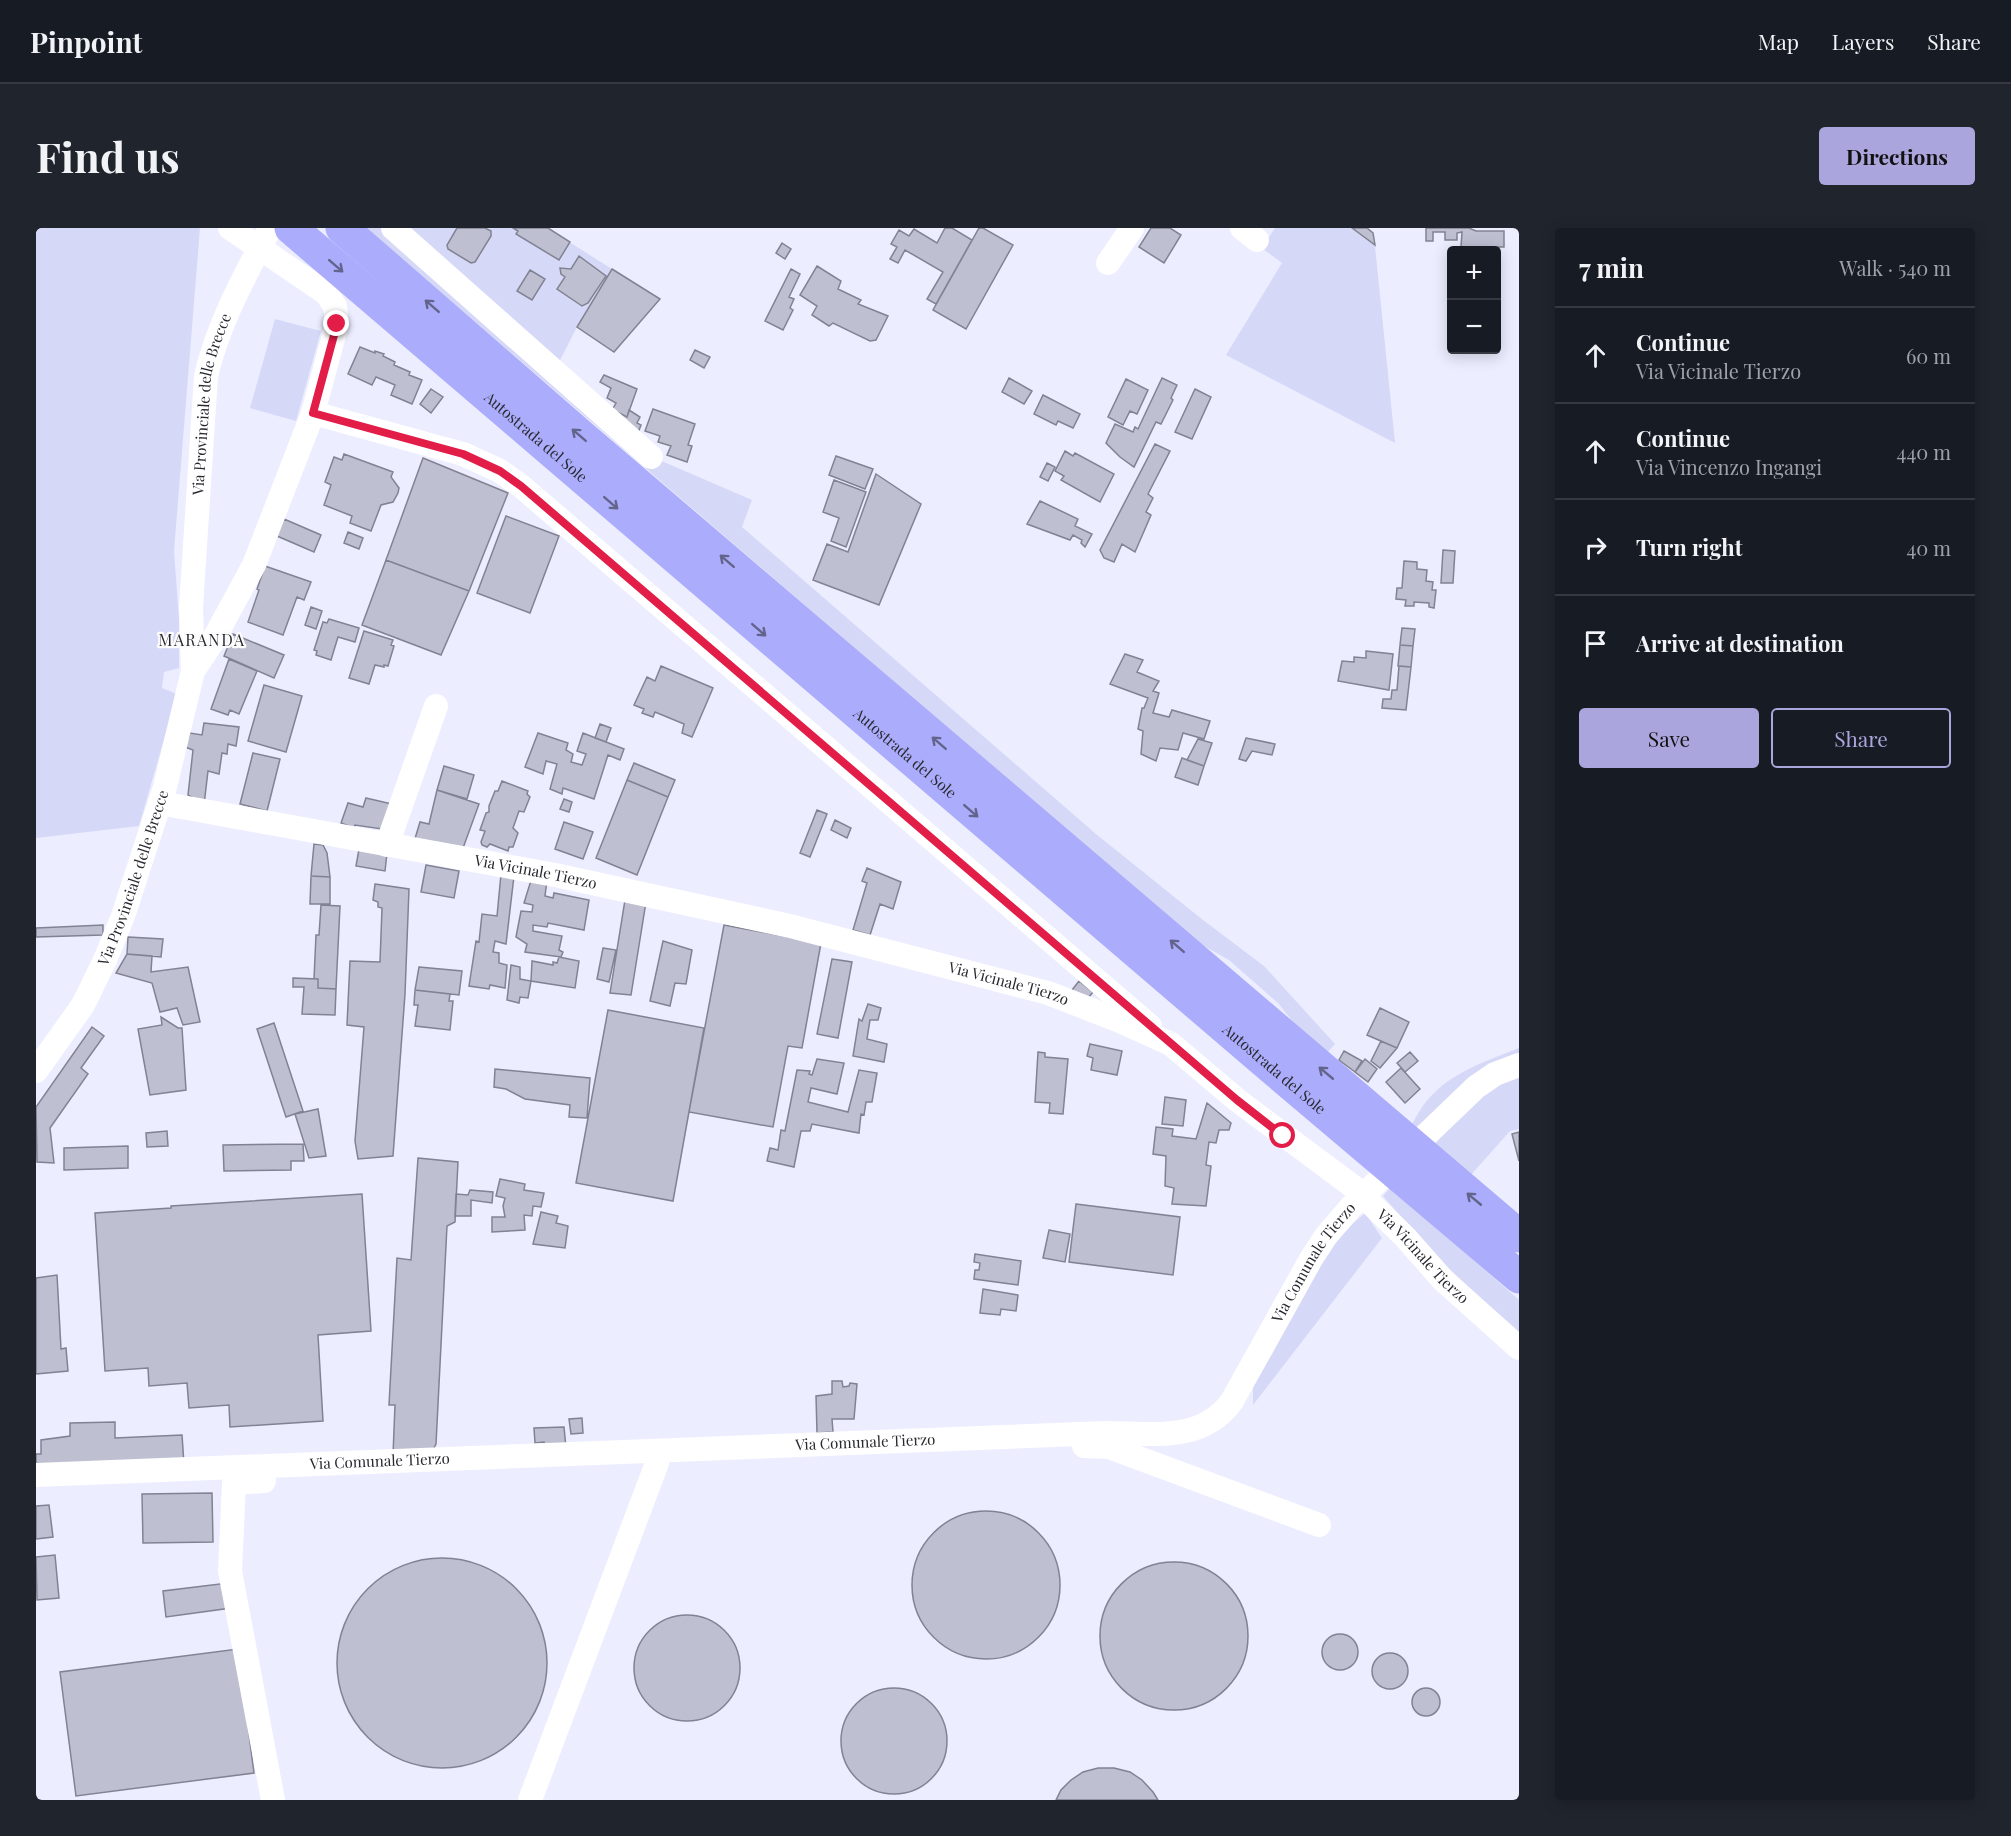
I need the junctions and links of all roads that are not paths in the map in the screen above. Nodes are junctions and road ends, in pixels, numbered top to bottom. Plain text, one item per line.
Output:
1 (230, 228) edge
2 (270, 228) edge
3 (342, 228) edge
4 (393, 228) edge
5 (1132, 228) edge
6 (296, 233) edge
7 (1108, 263) dead end
8 (313, 413) junction
9 (651, 457) dead end
10 (193, 671) junction
11 (436, 706) dead end
12 (160, 803) junction
13 (387, 845) junction
14 (1171, 1044) junction
15 (1519, 1065) edge
16 (36, 1071) edge
17 (1519, 1236) edge
18 (1519, 1277) edge
19 (1519, 1348) edge
20 (657, 1463) junction
21 (36, 1475) edge
22 (1318, 1525) dead end
23 (273, 1800) edge
24 (531, 1800) edge

1 - 8 street, Via Provinciale delle Brecce
2 - 10 street, Via Provinciale delle Brecce
17 -> 3 highway, Autostrada del Sole
4 - 9 street
5 - 7 street
6 -> 18 highway, Autostrada del Sole
8 - 10 street, Via Provinciale delle Brecce
8 - 14 street
10 - 12 street, Via Provinciale delle Brecce
11 - 13 street
12 - 13 street, Via Vicinale Tierzo
12 - 16 street, Via Provinciale delle Brecce
13 - 14 street, Via Vicinale Tierzo
14 - 19 street, Via Vicinale Tierzo
15 - 21 street, Via Comunale Tierzo
20 - 22 street
20 - 23 street
20 - 24 street

